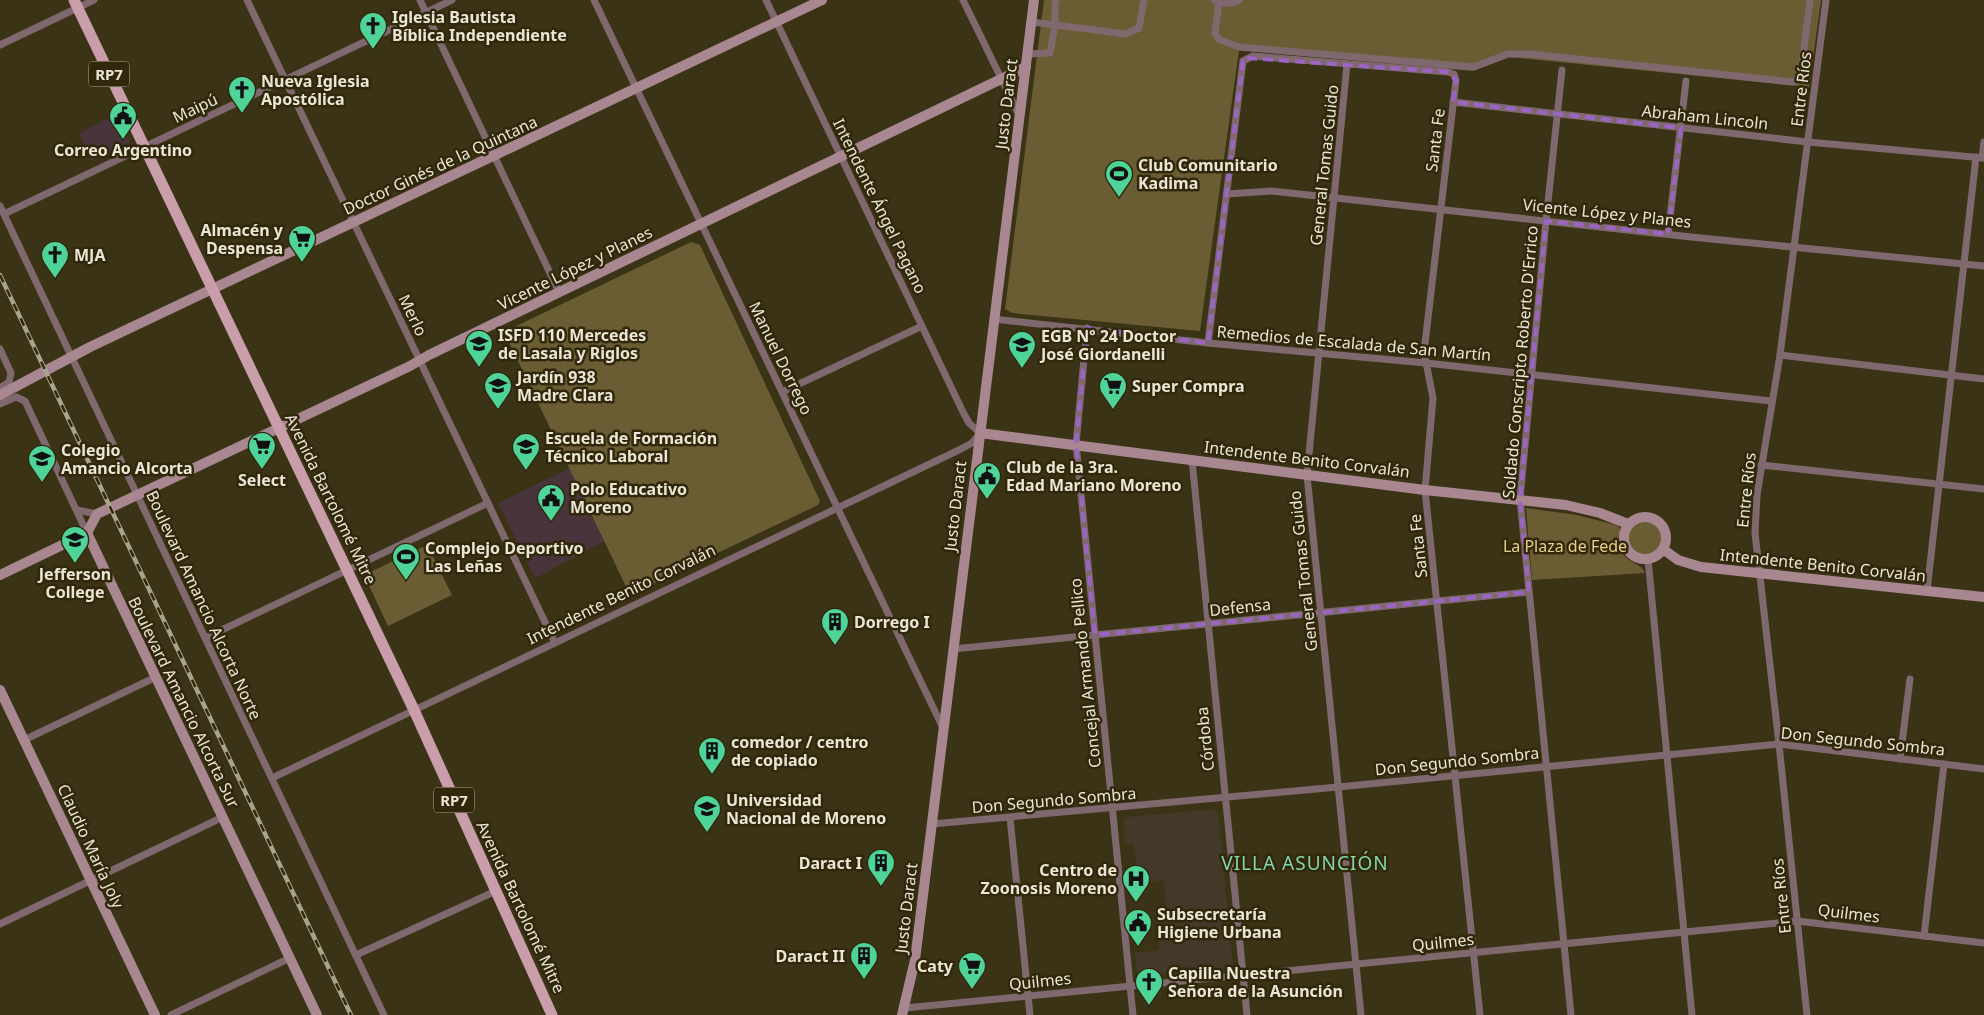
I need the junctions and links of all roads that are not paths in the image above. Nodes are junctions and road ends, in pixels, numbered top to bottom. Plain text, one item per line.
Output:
1 (94, 0) edge
2 (247, 0) edge
3 (420, 0) edge
4 (452, 0) edge
5 (594, 0) edge
6 (766, 0) edge
7 (822, 0) edge
8 (963, 0) edge
9 (1034, 0) edge
10 (1056, 0) edge
11 (1144, 0) edge
12 (1239, 0) edge
13 (1810, 0) edge
14 (1826, 0) edge
15 (1217, 1) edge
16 (76, 4) edge
17 (426, 12) junction
18 (777, 22) junction
19 (1032, 22) junction
20 (1055, 26) junction
21 (0, 45) edge
22 (1028, 54) junction
23 (1347, 64) junction
24 (1026, 67) junction
25 (1562, 70) dead end
26 (1001, 79) junction
27 (286, 80) junction
28 (1686, 81) dead end
29 (636, 88) junction
30 (1453, 102) junction
31 (1557, 114) junction
32 (1020, 118) junction
33 (1681, 128) junction
34 (1808, 142) junction
35 (1984, 142) edge
36 (144, 147) junction
37 (494, 156) junction
38 (841, 157) junction
39 (1981, 158) edge
40 (1227, 194) junction
41 (1334, 198) junction
42 (0, 206) edge
43 (1440, 210) junction
44 (4, 214) junction
45 (1546, 221) junction
46 (354, 222) junction
47 (701, 224) junction
48 (1668, 234) junction
49 (1794, 248) junction
50 (1964, 264) junction
51 (1984, 266) edge
52 (213, 290) junction
53 (559, 292) junction
54 (994, 319) junction
55 (922, 326) junction
56 (1087, 328) junction
57 (1208, 343) junction
58 (0, 349) edge
59 (1319, 352) junction
60 (1780, 355) junction
61 (72, 357) junction
62 (420, 360) junction
63 (1426, 363) junction
64 (1532, 374) junction
65 (1952, 375) junction
66 (1984, 379) edge
67 (0, 388) edge
68 (782, 392) junction
69 (0, 395) edge
70 (1772, 401) junction
71 (0, 404) edge
72 (279, 429) junction
73 (980, 433) junction
74 (1076, 444) junction
75 (1192, 460) junction
76 (1761, 465) junction
77 (1307, 474) junction
78 (1939, 484) junction
79 (1984, 489) edge
80 (1425, 490) junction
81 (138, 496) junction
82 (1520, 500) junction
83 (488, 503) junction
84 (838, 507) junction
85 (76, 510) junction
86 (97, 514) junction
87 (1628, 524) junction
88 (87, 533) junction
89 (1663, 549) junction
90 (1648, 559) junction
91 (348, 570) junction
92 (1759, 574) junction
93 (0, 575) edge
94 (1927, 591) junction
95 (1529, 592) junction
96 (1984, 597) edge
97 (1438, 602) junction
98 (1321, 613) junction
99 (1208, 624) junction
100 (1095, 635) junction
101 (206, 638) junction
102 (555, 643) junction
103 (953, 649) junction
104 (156, 677) junction
105 (1910, 679) dead end
106 (0, 690) edge
107 (414, 710) junction
108 (943, 728) junction
109 (24, 740) junction
110 (1779, 744) junction
111 (1667, 756) junction
112 (1900, 758) junction
113 (1944, 764) junction
114 (1546, 766) junction
115 (1984, 769) edge
116 (1456, 775) junction
117 (272, 778) junction
118 (1338, 787) junction
119 (1225, 798) junction
120 (1112, 808) junction
121 (223, 817) junction
122 (1010, 818) junction
123 (932, 824) junction
124 (90, 880) junction
125 (496, 891) junction
126 (1797, 921) junction
127 (0, 924) edge
128 (1685, 931) junction
129 (1924, 936) junction
130 (1564, 943) junction
131 (1984, 943) edge
132 (1474, 953) junction
133 (356, 955) junction
134 (290, 958) junction
135 (1356, 964) junction
136 (1243, 975) junction
137 (1130, 986) junction
138 (1028, 996) junction
139 (904, 1012) edge
140 (155, 1015) edge
141 (171, 1015) edge
142 (317, 1015) edge
143 (384, 1015) edge
144 (552, 1015) edge
145 (1030, 1015) edge
146 (1133, 1015) edge
147 (1247, 1015) edge
148 (1361, 1015) edge
149 (1480, 1015) edge
150 (1571, 1015) edge
151 (1692, 1015) edge
152 (1807, 1015) edge

1 - 16 street
2 - 27 street, Merlo
3 - 17 street
4 - 17 street, Maipú
5 - 29 street, Manuel Dorrego
6 - 18 street, Intendente Ángel Pagano
7 - 18 street, Doctor Ginés de la Quintana
8 - 26 street
9 - 19 street, Justo Daract
10 - 20 street
11 - 20 street
12 - 15 street
13 - 15 street
14 - 34 street, Entre Ríos
16 - 21 street
16 - 36 main road, Avenida Bartolomé Mitre / RP7
17 - 27 street, Maipú
17 - 37 street
18 - 29 street, Doctor Ginés de la Quintana
18 - 38 street, Intendente Ángel Pagano
19 - 20 street
19 - 22 street, Justo Daract
20 - 22 street
22 - 24 street, Justo Daract
23 - 30 street, Santa Fe
23 - 40 street
23 - 41 street, General Tomas Guido
24 - 26 street, Vicente López y Planes
24 - 32 street, Justo Daract
25 - 31 street, Soldado Conscripto Roberto D'Errico
26 - 32 street
26 - 38 street, Vicente López y Planes
27 - 36 street, Maipú
27 - 46 street, Merlo
28 - 33 street
29 - 37 street, Doctor Ginés de la Quintana
29 - 47 street, Manuel Dorrego
30 - 31 street, Abraham Lincoln
30 - 43 street, Santa Fe
31 - 33 street, Abraham Lincoln
31 - 45 street, Soldado Conscripto Roberto D'Errico
32 - 54 street, Justo Daract
33 - 34 street, Abraham Lincoln
33 - 48 street
34 - 39 street, Abraham Lincoln
34 - 49 street, Entre Ríos
35 - 39 street
36 - 44 street, Maipú
36 - 52 main road, Avenida Bartolomé Mitre / RP7
37 - 46 street, Doctor Ginés de la Quintana
37 - 53 street
38 - 47 street, Vicente López y Planes
38 - 55 street, Intendente Ángel Pagano
39 - 50 street
40 - 41 street, Vicente López y Planes
40 - 57 street
41 - 43 street, Vicente López y Planes
41 - 59 street, General Tomas Guido
42 - 44 street, Boulevard Amancio Alcorta Norte
43 - 45 street, Vicente López y Planes
43 - 63 street, Santa Fe
44 - 61 street, Boulevard Amancio Alcorta Norte
45 - 48 street, Vicente López y Planes
45 - 64 street, Soldado Conscripto Roberto D'Errico
46 - 52 street, Doctor Ginés de la Quintana
46 - 62 street, Merlo
47 - 53 street, Vicente López y Planes
47 - 68 street, Manuel Dorrego
48 - 49 street, Vicente López y Planes
49 - 50 street, Vicente López y Planes
49 - 60 street, Entre Ríos
50 - 51 street, Vicente López y Planes
50 - 65 street
52 - 61 street, Doctor Ginés de la Quintana
52 - 72 main road, Avenida Bartolomé Mitre / RP7
53 - 62 street, Vicente López y Planes
54 - 56 street, Remedios de Escalada de San Martín
54 - 73 street, Justo Daract
55 - 68 street
55 - 73 street, Intendente Ángel Pagano
56 - 57 street, Remedios de Escalada de San Martín
56 - 74 street, Concejal Armando Pellico
57 - 59 street, Remedios de Escalada de San Martín
58 - 67 street
59 - 63 street, Remedios de Escalada de San Martín
59 - 77 street, General Tomas Guido
60 - 65 street
60 - 70 street, Entre Ríos
61 - 69 street, Doctor Ginés de la Quintana
61 - 81 street, Boulevard Amancio Alcorta Norte
62 - 72 street, Vicente López y Planes
62 - 83 street, Merlo
63 - 64 street, Remedios de Escalada de San Martín
63 - 80 street, Santa Fe
64 - 70 street, Remedios de Escalada de San Martín
64 - 82 street, Soldado Conscripto Roberto D'Errico
65 - 66 street
65 - 78 street
68 - 84 street, Manuel Dorrego
70 - 76 street, Entre Ríos
71 - 85 street, Boulevard Amancio Alcorta Sur
72 - 81 street, Vicente López y Planes
72 - 91 main road, Avenida Bartolomé Mitre / RP7
73 - 74 street, Intendente Benito Corvalán
73 - 84 street, Intendente Benito Corvalán
73 - 103 street, Justo Daract
74 - 75 street, Intendente Benito Corvalán
74 - 100 street, Concejal Armando Pellico
75 - 77 street, Intendente Benito Corvalán
75 - 99 street, Córdoba
76 - 78 street
76 - 92 street, Entre Ríos
77 - 80 street, Intendente Benito Corvalán
77 - 98 street, General Tomas Guido
78 - 79 street
78 - 94 street
80 - 82 street, Intendente Benito Corvalán
80 - 97 street, Santa Fe
81 - 86 street, Vicente López y Planes
81 - 101 street, Boulevard Amancio Alcorta Norte
82 - 87 street, Intendente Benito Corvalán
82 - 95 street, Soldado Conscripto Roberto D'Errico
83 - 91 street
83 - 102 street, Merlo
84 - 102 street, Intendente Benito Corvalán
84 - 108 street, Manuel Dorrego
85 - 86 street
85 - 88 street, Boulevard Amancio Alcorta Sur
86 - 88 street
87 - 89 street
87 - 90 street
88 - 93 street
88 - 104 street, Boulevard Amancio Alcorta Sur
89 - 90 street
89 - 92 street, Intendente Benito Corvalán
90 - 111 street
91 - 101 street
91 - 107 main road, Avenida Bartolomé Mitre / RP7
92 - 94 street, Intendente Benito Corvalán
92 - 110 street, Entre Ríos
94 - 96 street, Intendente Benito Corvalán
95 - 97 street, Defensa
95 - 114 street, Soldado Conscripto Roberto D'Errico
97 - 98 street, Defensa
97 - 116 street, Santa Fe
98 - 99 street, Defensa
98 - 118 street, General Tomas Guido
99 - 100 street, Defensa
99 - 119 street, Córdoba
100 - 103 street, Defensa
100 - 120 street, Concejal Armando Pellico
101 - 117 street, Boulevard Amancio Alcorta Norte
102 - 107 street, Intendente Benito Corvalán
103 - 108 street, Justo Daract
104 - 109 street
104 - 121 street, Boulevard Amancio Alcorta Sur
105 - 112 street
106 - 109 street, Claudio María Joly
107 - 117 street, Intendente Benito Corvalán
107 - 125 main road, Avenida Bartolomé Mitre / RP7
108 - 123 street, Justo Daract
109 - 124 street, Claudio María Joly
110 - 111 street, Don Segundo Sombra
110 - 112 street, Don Segundo Sombra
110 - 126 street, Entre Ríos
111 - 114 street, Don Segundo Sombra
111 - 128 street
112 - 113 street, Don Segundo Sombra
113 - 115 street, Don Segundo Sombra
113 - 129 street
114 - 116 street, Don Segundo Sombra
114 - 130 street, Soldado Conscripto Roberto D'Errico
116 - 118 street, Don Segundo Sombra
116 - 132 street, Santa Fe
117 - 133 street, Boulevard Amancio Alcorta Norte
118 - 119 street, Don Segundo Sombra
118 - 135 street, General Tomas Guido
119 - 120 street, Don Segundo Sombra
119 - 136 street, Córdoba
120 - 122 street, Don Segundo Sombra
120 - 137 street, Concejal Armando Pellico
121 - 124 street
121 - 134 street, Boulevard Amancio Alcorta Sur
122 - 123 street, Don Segundo Sombra
122 - 138 street
123 - 139 street, Justo Daract
124 - 127 street
124 - 140 street, Claudio María Joly
125 - 133 street
125 - 144 main road, Avenida Bartolomé Mitre / RP7
126 - 128 street, Quilmes
126 - 129 street, Quilmes
126 - 152 street, Entre Ríos
128 - 130 street, Quilmes
128 - 151 street
129 - 131 street, Quilmes
130 - 132 street, Quilmes
130 - 150 street, Soldado Conscripto Roberto D'Errico
132 - 135 street, Quilmes
132 - 149 street, Santa Fe
133 - 143 street, Boulevard Amancio Alcorta Norte
134 - 141 street
134 - 142 street, Boulevard Amancio Alcorta Sur
135 - 136 street, Quilmes
135 - 148 street, General Tomas Guido
136 - 137 street, Quilmes
136 - 147 street, Córdoba
137 - 138 street, Quilmes
137 - 146 street, Concejal Armando Pellico
138 - 139 street, Quilmes
138 - 145 street

